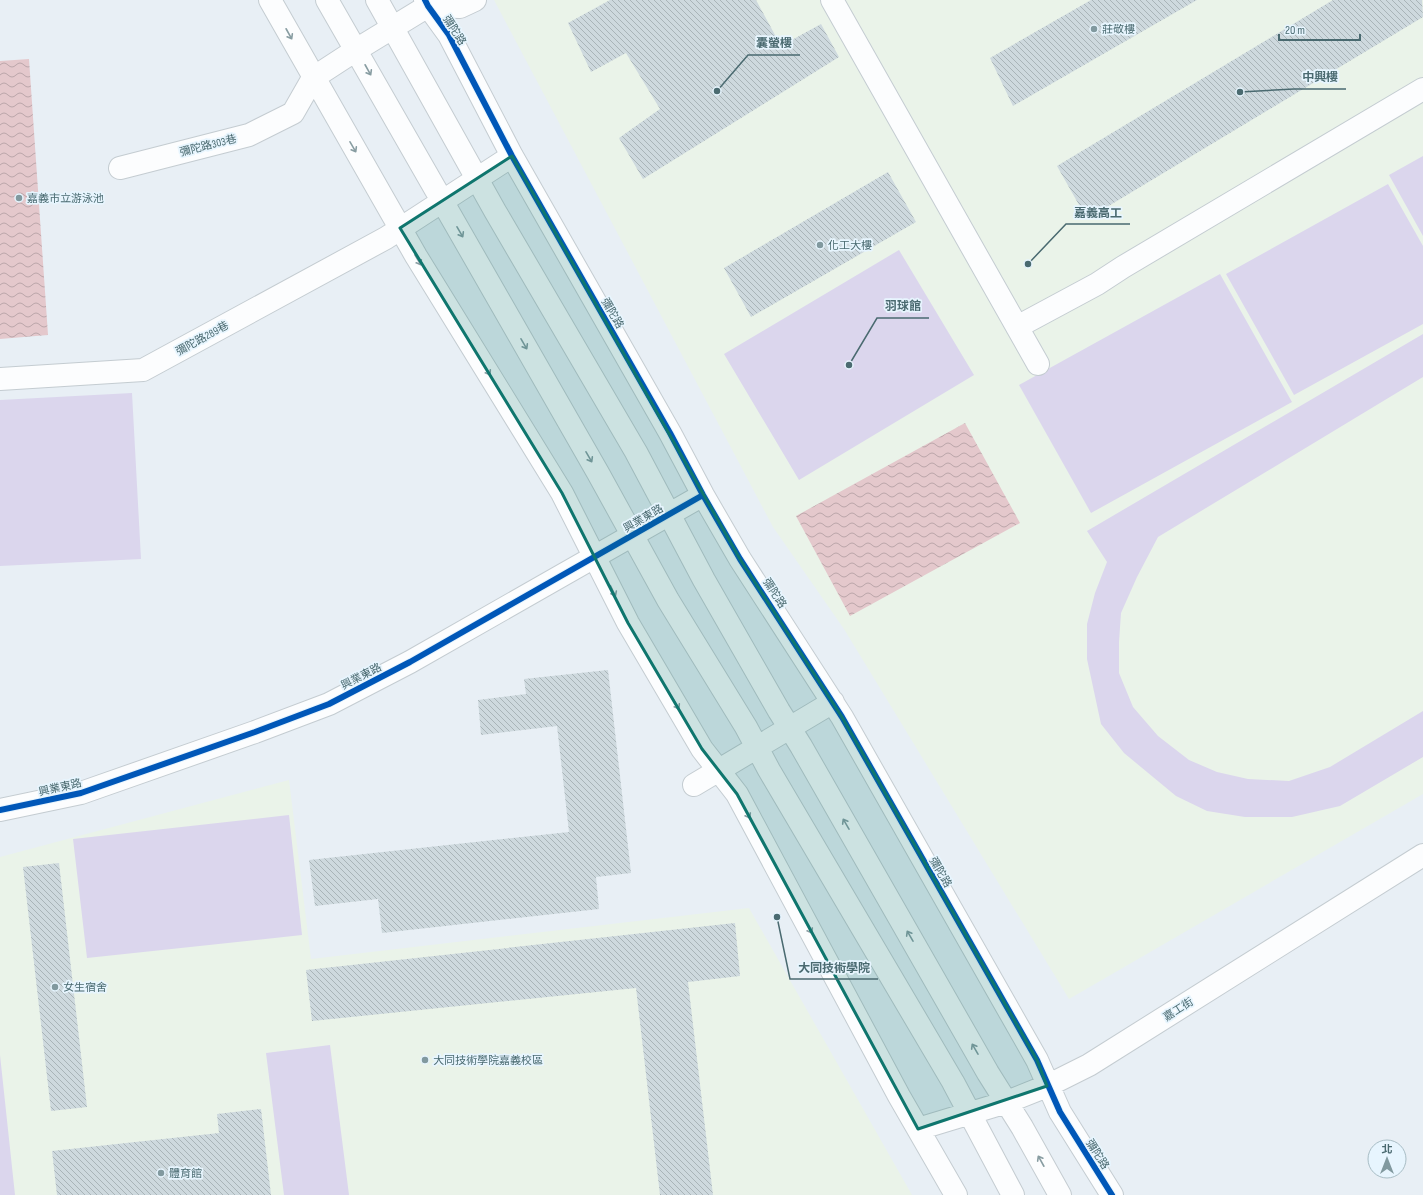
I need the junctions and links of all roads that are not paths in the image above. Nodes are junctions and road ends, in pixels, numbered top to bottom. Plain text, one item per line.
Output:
1 (270, 0) edge
2 (327, 0) edge
3 (376, 0) edge
4 (475, 0) edge
5 (832, 0) edge
6 (428, 2) edge
7 (393, 27) junction
8 (356, 50) junction
9 (313, 78) junction
10 (1423, 89) edge
11 (512, 156) junction
12 (120, 168) dead end
13 (476, 179) junction
14 (443, 201) junction
15 (393, 233) junction
16 (1017, 327) junction
17 (1038, 364) dead end
18 (0, 379) edge
19 (703, 495) junction
20 (670, 514) junction
21 (633, 536) junction
22 (596, 556) junction
23 (833, 702) junction
24 (790, 728) junction
25 (756, 748) junction
26 (720, 770) junction
27 (694, 785) dead end
28 (0, 810) edge
29 (1423, 855) edge
30 (1047, 1086) junction
31 (1007, 1102) junction
32 (968, 1113) junction
33 (918, 1129) junction
34 (956, 1195) edge
35 (1013, 1195) edge
36 (1060, 1195) edge
37 (1112, 1195) edge

1 -> 9 street
2 - 8 street
3 - 7 street
4 - 6 street
5 - 16 street
6 - 7 street
6 - 11 street, 彌陀路
7 - 8 street
7 - 13 street
8 - 9 street
8 -> 14 street
9 - 12 street, 彌陀路303巷
9 -> 15 street
10 - 16 street
11 - 13 street, 彌陀路289巷
11 - 19 street, 彌陀路
13 - 14 street, 彌陀路289巷
13 - 20 street
14 - 15 street, 彌陀路289巷
14 -> 21 street
15 - 18 street, 彌陀路289巷
15 -> 22 street
16 - 17 street
19 - 20 street, 興業東路
19 - 23 street, 彌陀路
20 - 21 street, 興業東路
20 - 24 street
21 - 22 street, 興業東路
21 - 25 street
22 -> 26 street
22 - 28 street, 興業東路
23 - 24 street
23 - 30 street, 彌陀路
24 - 25 street
31 -> 24 street
25 - 26 street
25 - 32 street
26 - 27 street
26 -> 33 street
29 - 30 street, 嘉工街
30 - 31 street, 嘉工街
30 - 37 street, 彌陀路
31 - 32 street, 嘉工街
36 -> 31 street
32 - 33 street, 嘉工街
32 - 35 street
33 - 34 street

